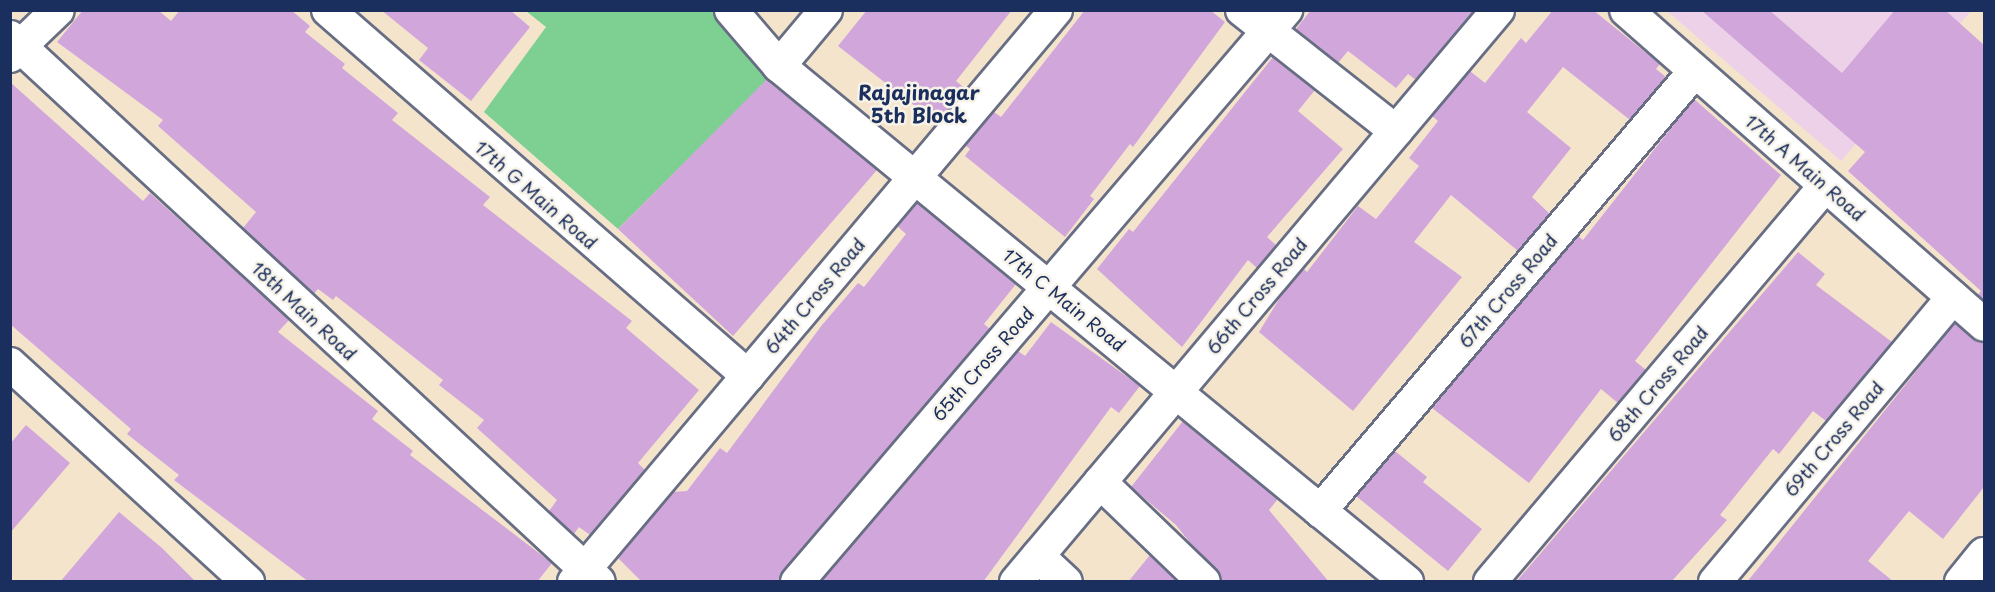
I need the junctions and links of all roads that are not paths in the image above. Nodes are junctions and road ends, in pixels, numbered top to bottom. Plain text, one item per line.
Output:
1 (58, 10) edge
2 (328, 10) edge
3 (731, 10) edge
4 (826, 10) edge
5 (1056, 10) edge
6 (1242, 10) edge
7 (1498, 10) edge
8 (1626, 10) edge
9 (1277, 21) edge
10 (14, 47) edge
11 (779, 66) junction
12 (1695, 71) junction
13 (1396, 131) junction
14 (915, 178) junction
15 (1825, 186) junction
16 (1049, 287) junction
17 (1953, 297) junction
18 (1984, 325) edge
19 (10, 364) edge
20 (748, 376) junction
21 (1176, 392) junction
22 (1100, 482) junction
23 (1320, 511) junction
24 (1984, 554) edge
25 (1038, 556) junction
26 (586, 577) edge
27 (248, 582) edge
28 (797, 582) edge
29 (1016, 582) edge
30 (1066, 582) edge
31 (1204, 582) edge
32 (1407, 582) edge
33 (1490, 582) edge
34 (1715, 582) edge
35 (1960, 582) edge

1 - 10 street
2 - 20 street, 17th G Main Road
3 - 11 street, 17th C Main Road
4 - 11 street
5 - 14 street, 64th Cross Road
6 - 9 street
7 - 13 street, 66th Cross Road
8 - 12 street, 17th A Main Road
9 - 13 street
9 - 16 street, 65th Cross Road
10 - 26 street, 18th Main Road
11 - 14 street, 17th C Main Road
12 - 15 street, 17th A Main Road
12 - 23 street, 67th Cross Road
13 - 21 street, 66th Cross Road
14 - 16 street, 17th C Main Road
14 - 20 street, 64th Cross Road
15 - 17 street, 17th A Main Road
15 - 33 street, 68th Cross Road
16 - 21 street, 17th C Main Road
16 - 28 street, 65th Cross Road
17 - 18 street, 17th A Main Road
17 - 34 street, 69th Cross Road
19 - 27 street
20 - 26 street, 64th Cross Road
21 - 22 street, 66th Cross Road
21 - 23 street, 17th C Main Road
22 - 25 street, 66th Cross Road
22 - 31 street
23 - 32 street, 17th C Main Road
24 - 35 street
25 - 29 street, 66th Cross Road
25 - 30 street

